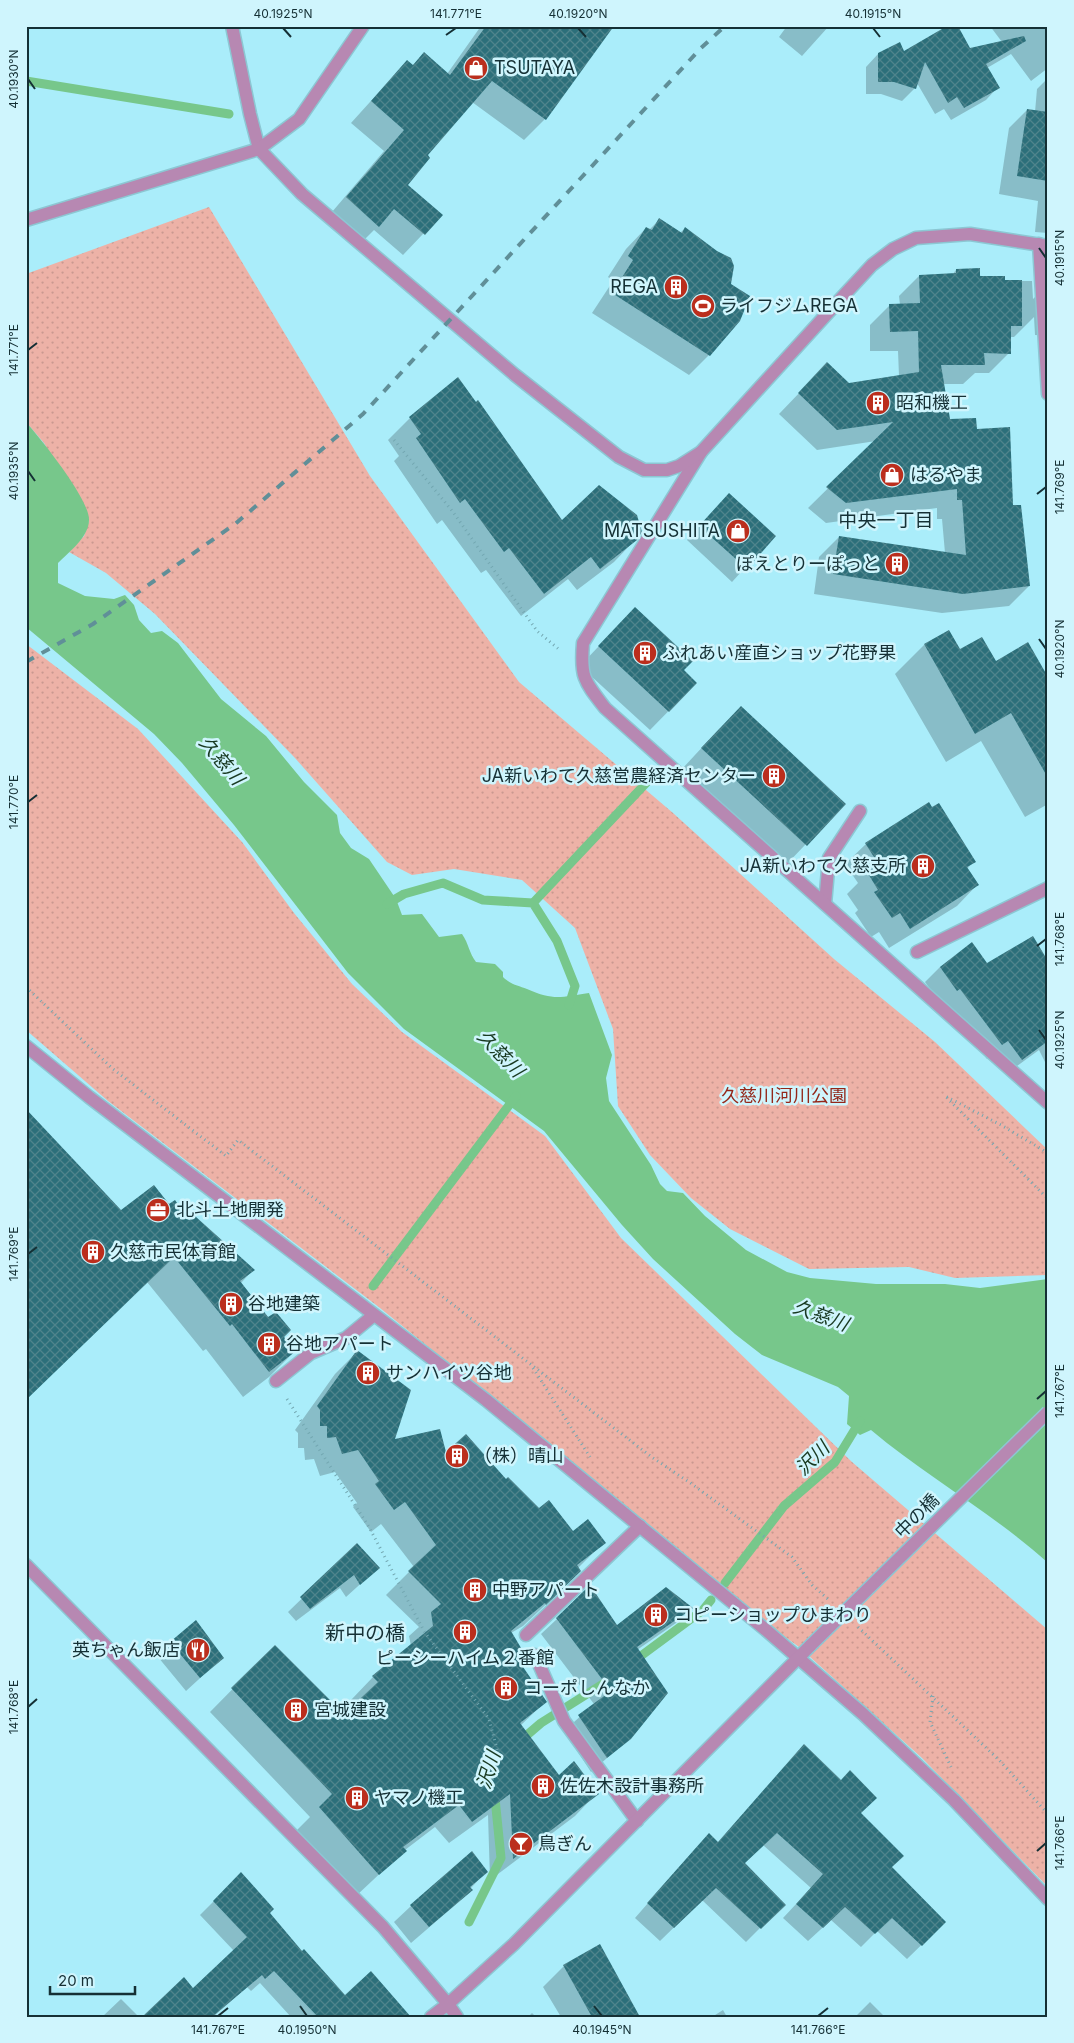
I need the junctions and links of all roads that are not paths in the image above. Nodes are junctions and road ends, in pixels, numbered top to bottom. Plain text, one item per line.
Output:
1 (232, 26) edge
2 (363, 26) edge
3 (260, 149) junction
4 (26, 220) edge
5 (1044, 245) edge
6 (1048, 394) edge
7 (701, 452) junction
8 (860, 811) dead end
9 (1048, 888) edge
10 (825, 904) junction
11 (916, 952) dead end
12 (26, 1046) edge
13 (1048, 1103) edge
14 (374, 1314) junction
15 (276, 1381) road end
16 (1048, 1412) edge
17 (640, 1526) junction
18 (26, 1565) edge
19 (526, 1635) dead end
20 (535, 1656) dead end
21 (798, 1660) junction
22 (637, 1821) junction
23 (1048, 1899) edge
24 (448, 2004) junction
25 (431, 2017) edge
26 (457, 2017) edge

1 - 3 street
2 - 3 street
3 - 4 street
3 - 7 street
5 - 6 street
5 - 7 street
7 - 10 street
8 - 10 street
9 - 11 street
10 - 13 street
12 - 14 street
14 - 15 street
14 - 17 street
16 - 21 street, 中の橋, bridge
17 - 19 street
17 - 21 street
18 - 24 street
20 - 22 street
21 - 22 street, 中の橋
21 - 23 street
22 - 24 street, 中の橋
24 - 25 street, 中の橋
24 - 26 street

